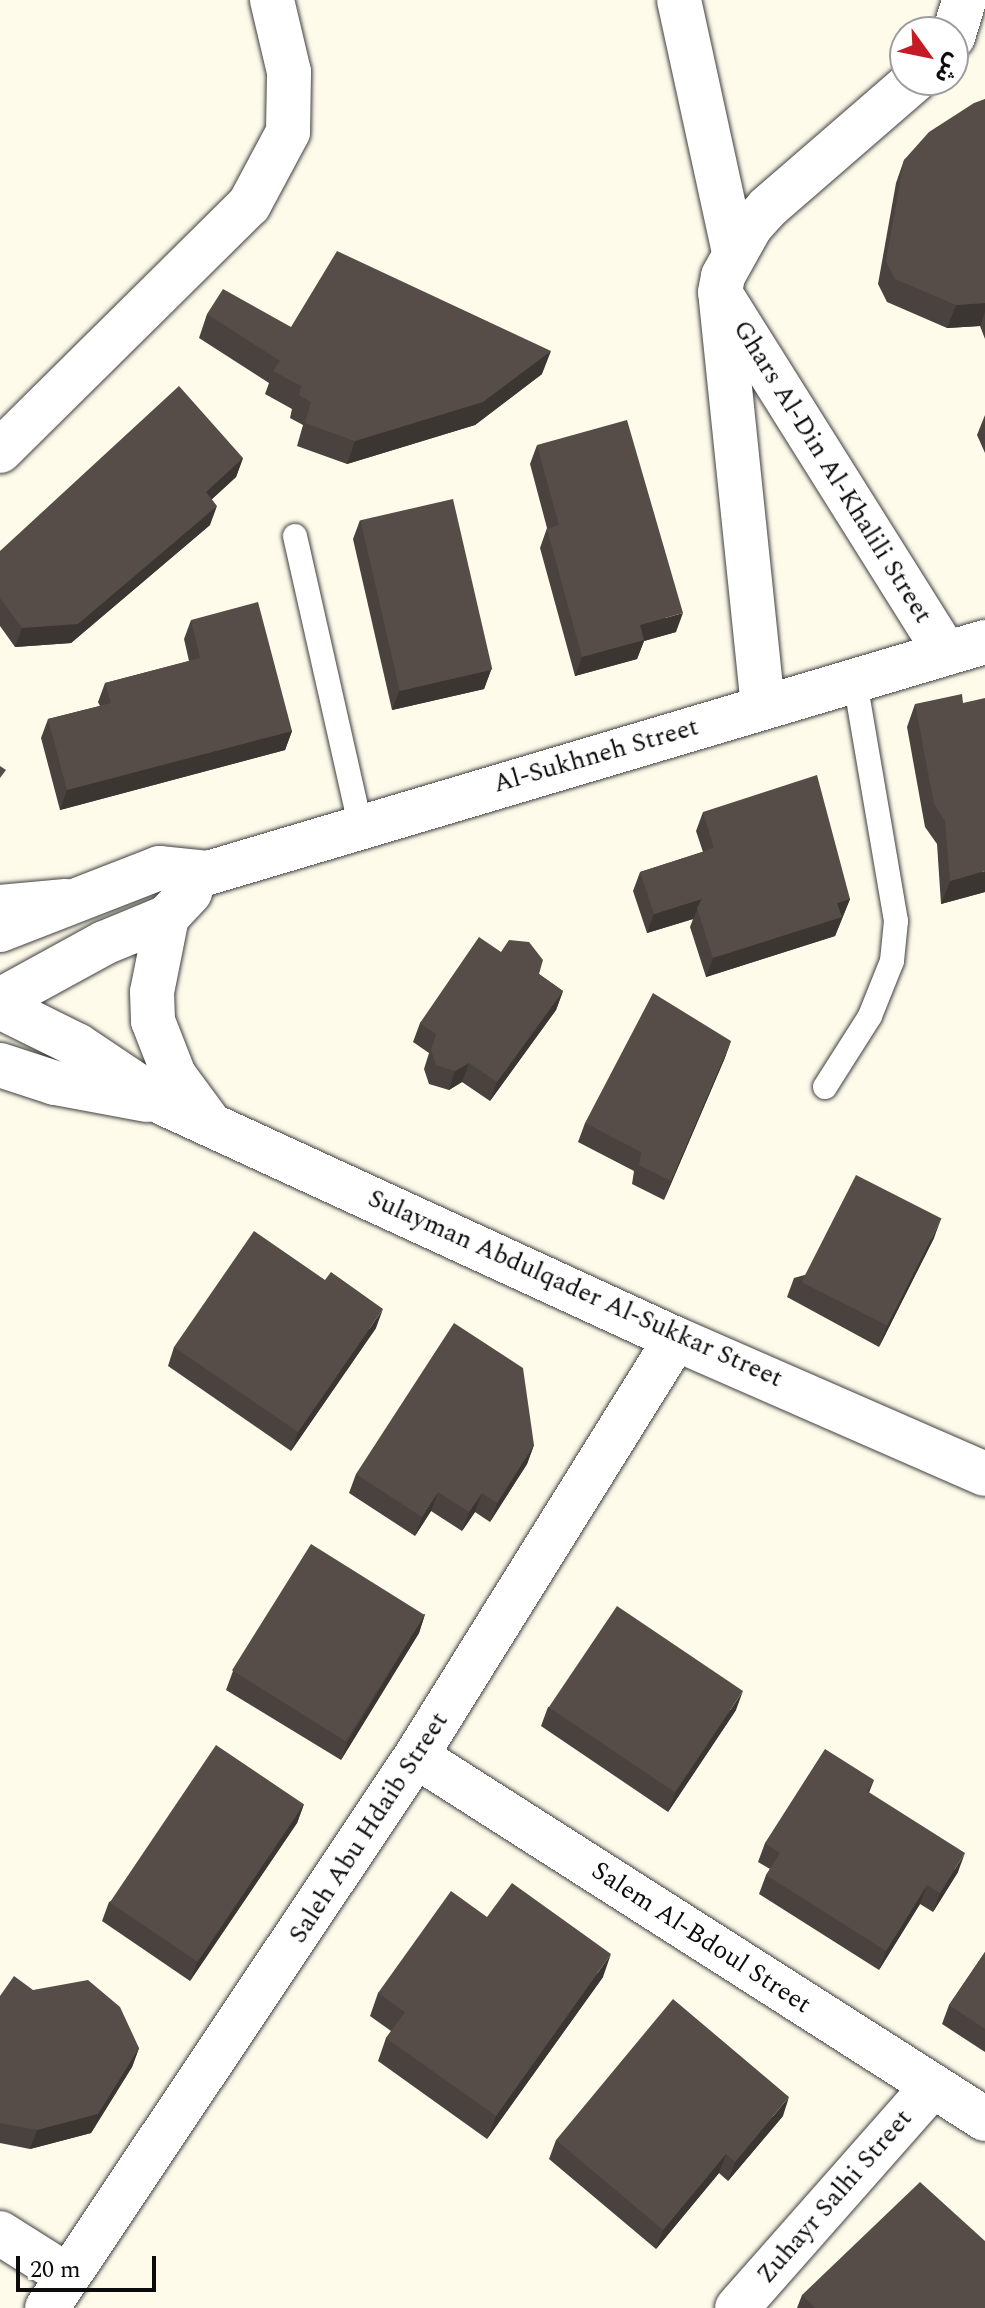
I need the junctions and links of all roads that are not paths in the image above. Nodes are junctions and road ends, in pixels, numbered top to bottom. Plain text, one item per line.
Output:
1 (272, 0) edge
2 (679, 0) edge
3 (896, 96) edge
4 (727, 272) junction
5 (0, 451) edge
6 (295, 536) dead end
7 (965, 647) edge
8 (855, 681) junction
9 (763, 707) junction
10 (360, 824) junction
11 (208, 873) junction
12 (66, 901) junction
13 (0, 907) edge
14 (167, 917) junction
15 (0, 930) edge
16 (0, 1000) edge
17 (0, 1007) edge
18 (0, 1065) edge
19 (825, 1087) dead end
20 (165, 1104) junction
21 (209, 1122) junction
22 (676, 1339) junction
23 (985, 1474) edge
24 (416, 1756) junction
25 (933, 2086) junction
26 (985, 2119) edge
27 (0, 2233) edge
28 (57, 2292) edge
29 (737, 2308) edge

1 - 5 street
2 - 4 street
3 - 4 street
4 - 7 street, Ghars Al-Din Al-Khalili Street
4 - 9 street, Ghars Al-Din Al-Khalili Street
6 - 10 lane
7 - 8 street, Al-Sukhneh Street
8 - 9 street, Al-Sukhneh Street
8 - 19 lane
9 - 10 street, Al-Sukhneh Street
10 - 11 street, Al-Sukhneh Street
11 - 12 street, Al-Sukhneh Street
11 - 14 street, Al-Sukhneh Street
12 - 13 street
12 - 15 street, Al-Sukhneh Street
14 - 16 street, Al-Sukhneh Street
14 - 21 street
17 - 20 street, Sulayman Abdulqader Al-Sukkar Street
18 - 20 street, Sulayman Abdulqader Al-Sukkar Street
20 - 21 street, Sulayman Abdulqader Al-Sukkar Street
21 - 22 street, Sulayman Abdulqader Al-Sukkar Street
22 - 23 street, Sulayman Abdulqader Al-Sukkar Street
22 - 24 street, Saleh Abu Hdaib Street
24 - 25 street, Salem Al-Bdoul Street
24 - 28 street, Saleh Abu Hdaib Street
25 - 26 street, Salem Al-Bdoul Street
25 - 29 street, Zuhayr Salhi Street
27 - 28 street

